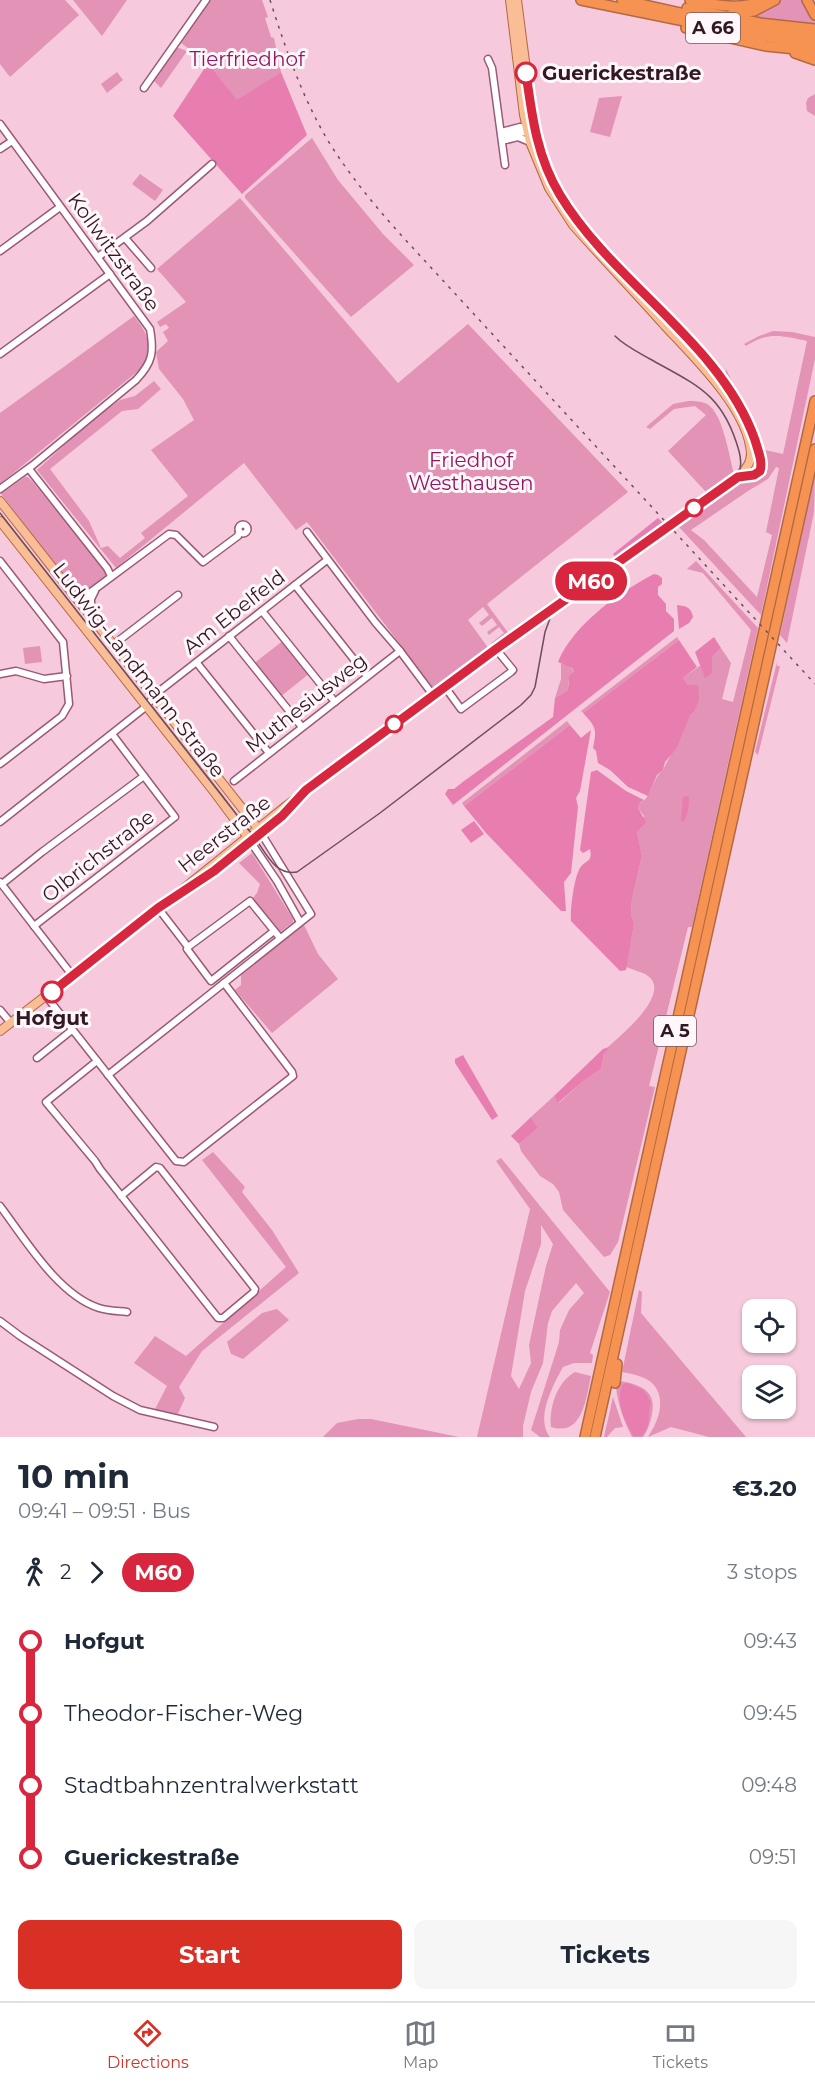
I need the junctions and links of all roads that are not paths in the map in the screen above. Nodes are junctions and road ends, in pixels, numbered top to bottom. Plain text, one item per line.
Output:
1 (206, 0) edge
2 (510, 0) edge
3 (517, 0) edge
4 (581, 0) edge
5 (622, 0) edge
6 (644, 0) edge
7 (690, 0) edge
8 (764, 0) edge
9 (775, 0) edge
10 (807, 0) edge
11 (612, 7) junction
12 (711, 13) junction
13 (815, 15) edge
14 (815, 29) edge
15 (815, 36) edge
16 (815, 43) edge
17 (766, 46) junction
18 (815, 51) edge
19 (488, 59) dead end
20 (815, 60) edge
21 (144, 88) dead end
22 (0, 124) edge
23 (529, 130) junction
24 (501, 132) junction
25 (506, 140) junction
26 (12, 141) junction
27 (530, 142) junction
28 (0, 149) edge
29 (212, 164) dead end
30 (505, 165) dead end
31 (60, 207) junction
32 (125, 238) junction
33 (0, 251) edge
34 (98, 257) junction
35 (151, 268) dead end
36 (110, 274) junction
37 (0, 354) edge
38 (815, 400) edge
39 (815, 448) edge
40 (29, 469) junction
41 (738, 477) junction
42 (0, 489) edge
43 (0, 501) edge
44 (0, 521) edge
45 (239, 532) dead end
46 (307, 532) dead end
47 (327, 560) junction
48 (0, 561) edge
49 (111, 576) junction
50 (295, 585) junction
51 (95, 589) junction
52 (69, 590) junction
53 (178, 595) dead end
54 (262, 611) junction
55 (92, 620) junction
56 (229, 636) junction
57 (113, 645) junction
58 (496, 649) junction
59 (400, 651) junction
60 (197, 663) junction
61 (0, 674) edge
62 (67, 676) junction
63 (367, 676) junction
64 (445, 687) junction
65 (158, 693) junction
66 (434, 695) junction
67 (335, 702) junction
68 (147, 706) junction
69 (302, 728) junction
70 (112, 734) junction
71 (269, 753) junction
72 (0, 764) edge
73 (144, 776) junction
74 (229, 784) junction
75 (0, 822) edge
76 (260, 831) junction
77 (249, 840) junction
78 (1, 883) edge
79 (158, 908) junction
80 (300, 921) junction
81 (34, 926) junction
82 (274, 931) junction
83 (280, 938) junction
84 (188, 947) junction
85 (72, 975) junction
86 (224, 983) junction
87 (46, 996) junction
88 (0, 1010) edge
89 (11, 1023) junction
90 (72, 1029) junction
91 (0, 1031) edge
92 (37, 1058) dead end
93 (97, 1061) junction
94 (108, 1075) junction
95 (121, 1196) junction
96 (0, 1206) edge
97 (127, 1312) dead end
98 (622, 1318) junction
99 (0, 1321) edge
100 (615, 1383) dead end
101 (214, 1426) dead end
102 (585, 1437) edge
103 (595, 1437) edge

1 - 21 street
2 - 23 main road
3 - 23 main road
4 - 11 highway, A 66
5 - 15 highway, A 66
6 - 12 highway
7 - 8 highway
9 - 12 highway
10 - 13 highway
11 - 16 highway, A 66
11 - 17 highway
12 - 14 highway
17 - 18 highway
17 - 20 highway
19 - 24 street
22 - 26 street, Kollwitzstraße
23 - 24 street
23 - 25 street
23 - 27 main road
23 - 41 main road
24 - 25 street
25 - 27 street
25 - 30 street
26 - 28 street
26 - 31 street, Kollwitzstraße
27 - 41 main road
29 - 32 street
31 - 33 street
31 - 34 street, Kollwitzstraße
32 - 34 street
32 - 35 street
34 - 36 street, Kollwitzstraße
36 - 37 street
36 - 40 street, Kollwitzstraße
38 - 102 highway, A 5
39 - 98 highway, A 5
40 - 42 street, Kollwitzstraße
40 - 49 street
41 - 58 main road, Heerstraße
43 - 52 main road, Ludwig-Landmann-Straße
44 - 68 main road, Ludwig-Landmann-Straße
45 - 49 street
46 - 47 street
47 - 50 street, Am Ebelfeld
47 - 59 street
48 - 62 street
49 - 51 street
50 - 54 street, Am Ebelfeld
50 - 63 street
51 - 52 street
51 - 55 street
52 - 55 main road, Ludwig-Landmann-Straße
53 - 57 street, Ludwig-Landmann-Straße
54 - 56 street, Am Ebelfeld
54 - 67 street
55 - 57 main road, Ludwig-Landmann-Straße
56 - 60 street, Am Ebelfeld
56 - 69 street
57 - 65 main road, Ludwig-Landmann-Straße
58 - 64 main road, Heerstraße
58 - 64 street
59 - 63 street, Muthesiusweg
59 - 66 street
60 - 65 street, Am Ebelfeld
60 - 71 street
61 - 62 street
62 - 72 street
63 - 67 street, Muthesiusweg
64 - 66 main road, Heerstraße
65 - 68 street, Am Ebelfeld
65 - 74 main road, Ludwig-Landmann-Straße
66 - 76 main road, Heerstraße
67 - 69 street, Muthesiusweg
68 - 70 street, Am Ebelfeld
68 - 77 main road, Ludwig-Landmann-Straße
69 - 71 street, Muthesiusweg
70 - 73 street, Olbrichstraße
70 - 75 street, Am Ebelfeld
71 - 74 street, Muthesiusweg
73 - 78 street
73 - 81 street, Olbrichstraße
74 - 76 main road, Ludwig-Landmann-Straße
76 - 77 main road, Heerstraße
76 - 80 street
77 - 79 main road, Heerstraße
77 - 80 street
78 - 81 street
79 - 84 street
79 - 85 main road, Heerstraße
80 - 83 street
81 - 85 street
82 - 83 street
82 - 84 street
82 - 84 street
83 - 86 street
85 - 87 main road, Heerstraße
86 - 94 street
86 - 94 street
87 - 89 main road, Heerstraße
87 - 90 street
88 - 89 street
89 - 91 main road, Heerstraße
90 - 92 street
90 - 93 street
93 - 94 street
93 - 95 street
95 - 95 street
96 - 97 street
98 - 100 highway
98 - 103 highway, A 5
99 - 101 street

